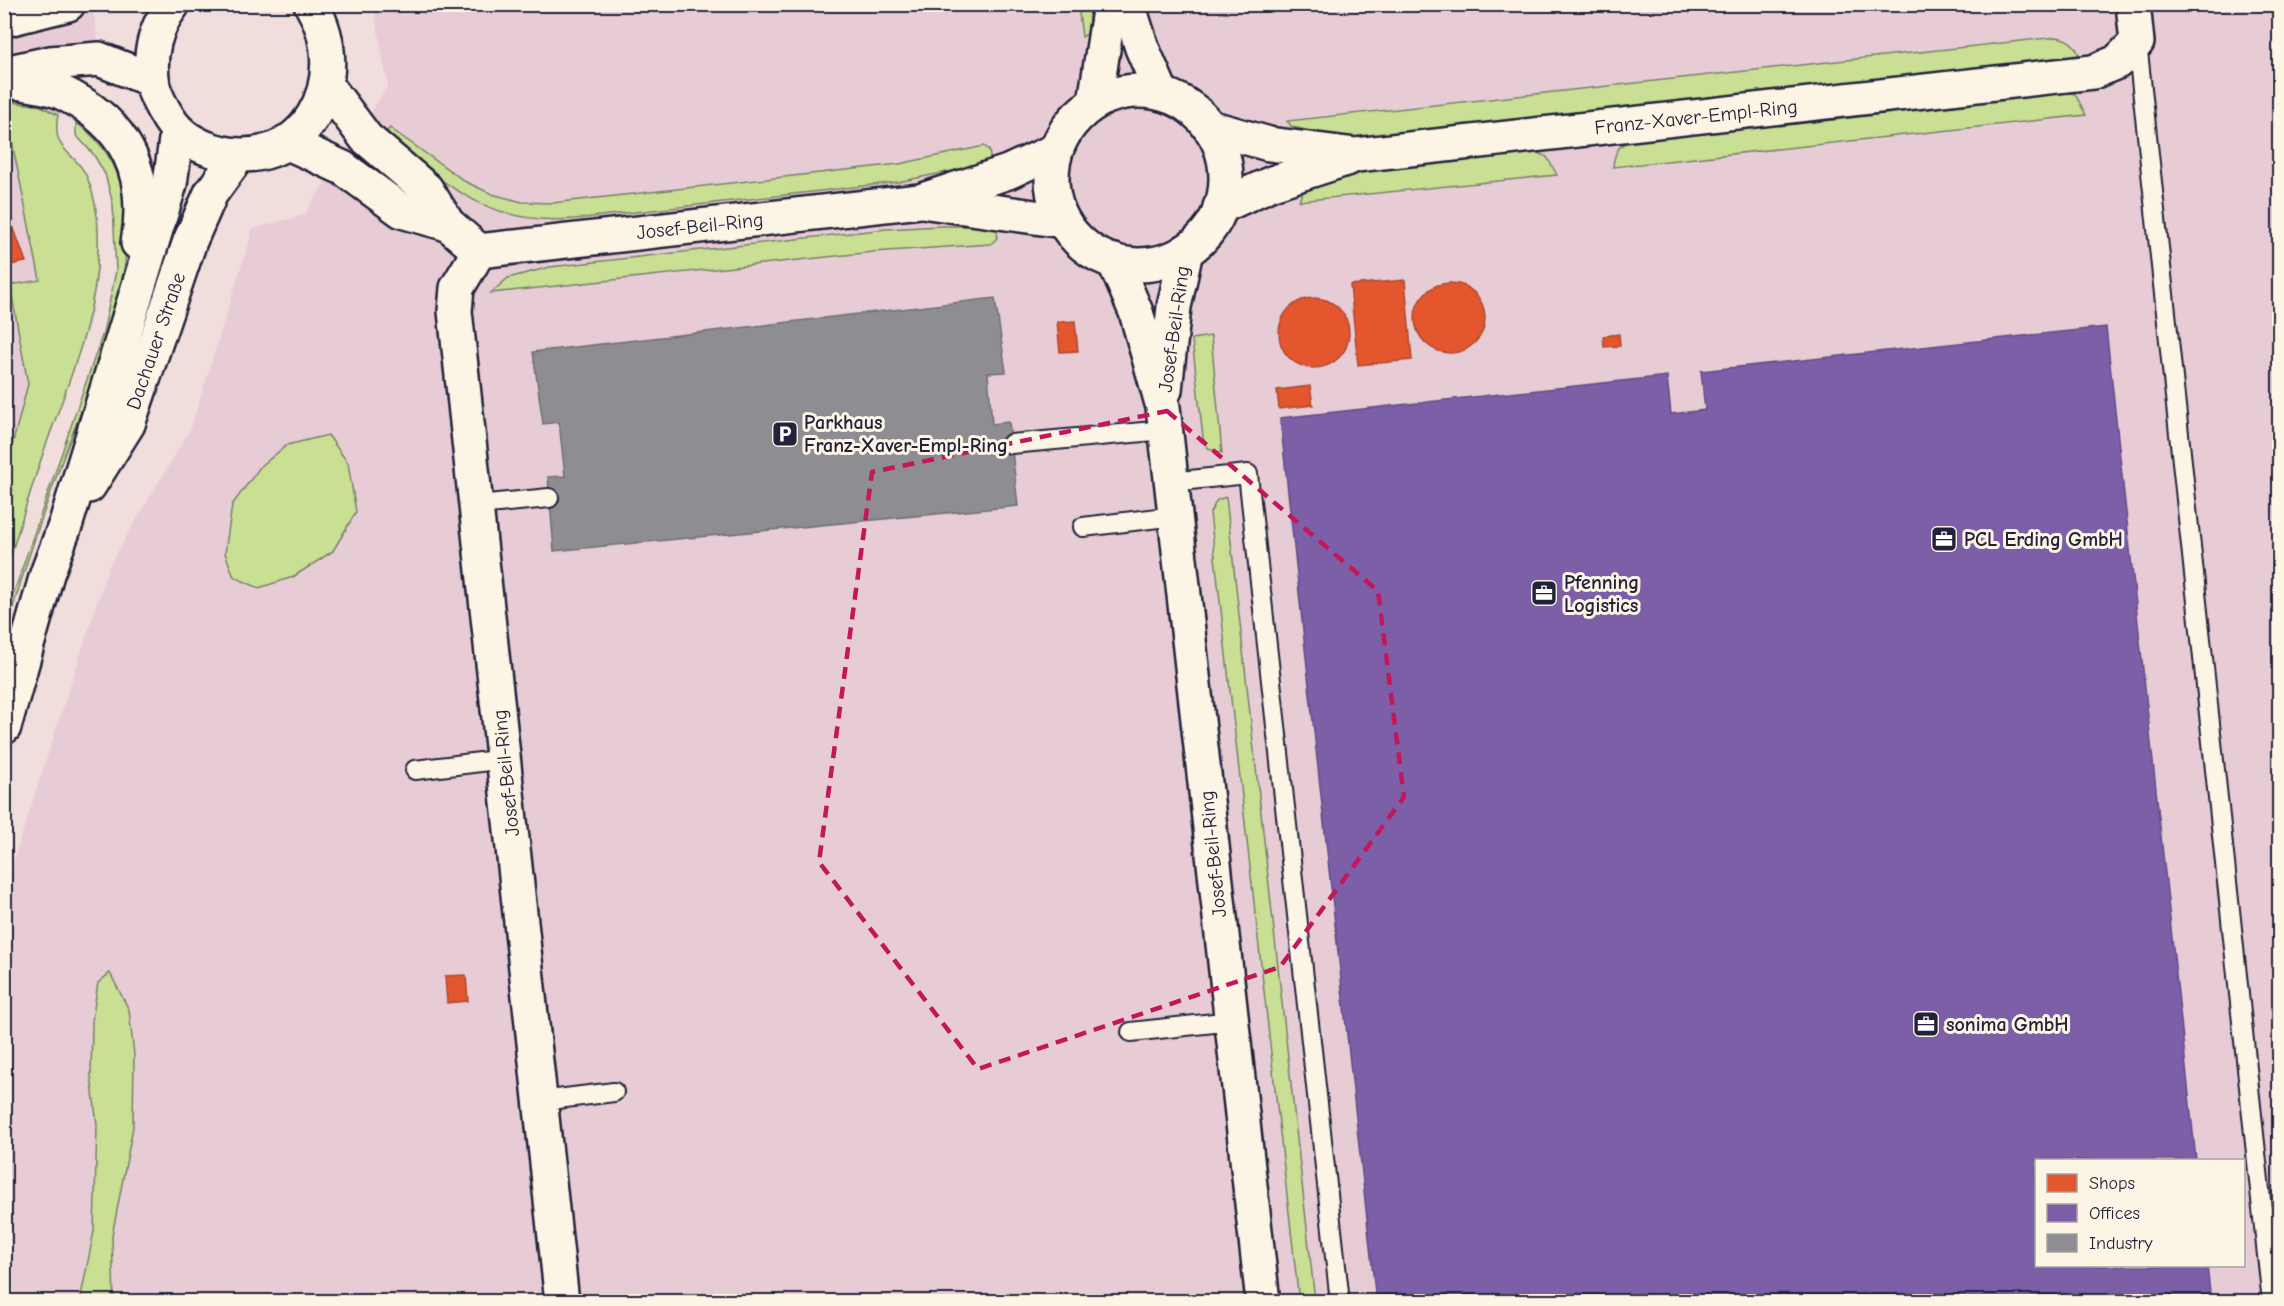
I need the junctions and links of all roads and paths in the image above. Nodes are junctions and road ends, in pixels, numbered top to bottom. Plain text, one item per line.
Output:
1 (68, 4) edge
2 (173, 4) edge
3 (311, 4) edge
4 (1110, 4) edge
5 (1128, 4) edge
6 (2133, 4) edge
7 (4, 20) edge
8 (2137, 42) junction
9 (4, 73) edge
10 (4, 80) edge
11 (152, 80) junction
12 (327, 86) junction
13 (1162, 94) junction
14 (1095, 102) junction
15 (1209, 127) junction
16 (177, 132) junction
17 (286, 142) junction
18 (1056, 150) junction
19 (1356, 155) junction
20 (238, 156) junction
21 (920, 201) junction
22 (1220, 207) junction
23 (1063, 220) junction
24 (448, 224) junction
25 (479, 251) junction
26 (1186, 251) junction
27 (1114, 261) junction
28 (1164, 418) junction
29 (1011, 444) dead end
30 (1171, 482) junction
31 (549, 498) dead end
32 (478, 505) junction
33 (1175, 516) junction
34 (66, 523) junction
35 (1083, 527) dead end
36 (4, 727) edge
37 (505, 759) junction
38 (414, 770) dead end
39 (1232, 1021) junction
40 (1131, 1032) dead end
41 (614, 1092) dead end
42 (541, 1101) junction
43 (562, 1302) edge
44 (1263, 1302) edge
45 (1340, 1302) edge
46 (2272, 1302) edge

1 - 7 street
2 - 11 street
3 - 12 street
4 - 14 street
5 - 13 street
6 - 8 street
8 - 19 street, Franz-Xaver-Empl-Ring
8 - 46 lane
9 - 11 street
10 - 34 street
11 - 16 street
12 - 17 street
12 - 24 street
13 - 14 street
13 - 15 street
14 - 18 street
15 - 19 street, Franz-Xaver-Empl-Ring
15 - 22 street
16 - 20 street
16 - 34 street, Dachauer Straße
17 - 20 street
17 - 24 street
18 - 21 street, Josef-Beil-Ring
18 - 23 street
19 - 22 street
20 - 34 street, Dachauer Straße
21 - 23 street, Josef-Beil-Ring
21 - 25 street, Josef-Beil-Ring
22 - 26 street
23 - 27 street
24 - 25 street
25 - 32 street, Josef-Beil-Ring
26 - 27 street
26 - 28 street, Josef-Beil-Ring
27 - 28 street, Josef-Beil-Ring
28 - 29 lane
28 - 30 street, Josef-Beil-Ring
30 - 33 street, Josef-Beil-Ring
30 - 45 lane
31 - 32 lane
32 - 37 street, Josef-Beil-Ring
33 - 35 lane
33 - 39 street, Josef-Beil-Ring
34 - 36 street, Dachauer Straße
37 - 38 lane
37 - 42 street, Josef-Beil-Ring
39 - 40 lane
39 - 44 street, Josef-Beil-Ring
41 - 42 lane
42 - 43 street, Josef-Beil-Ring

